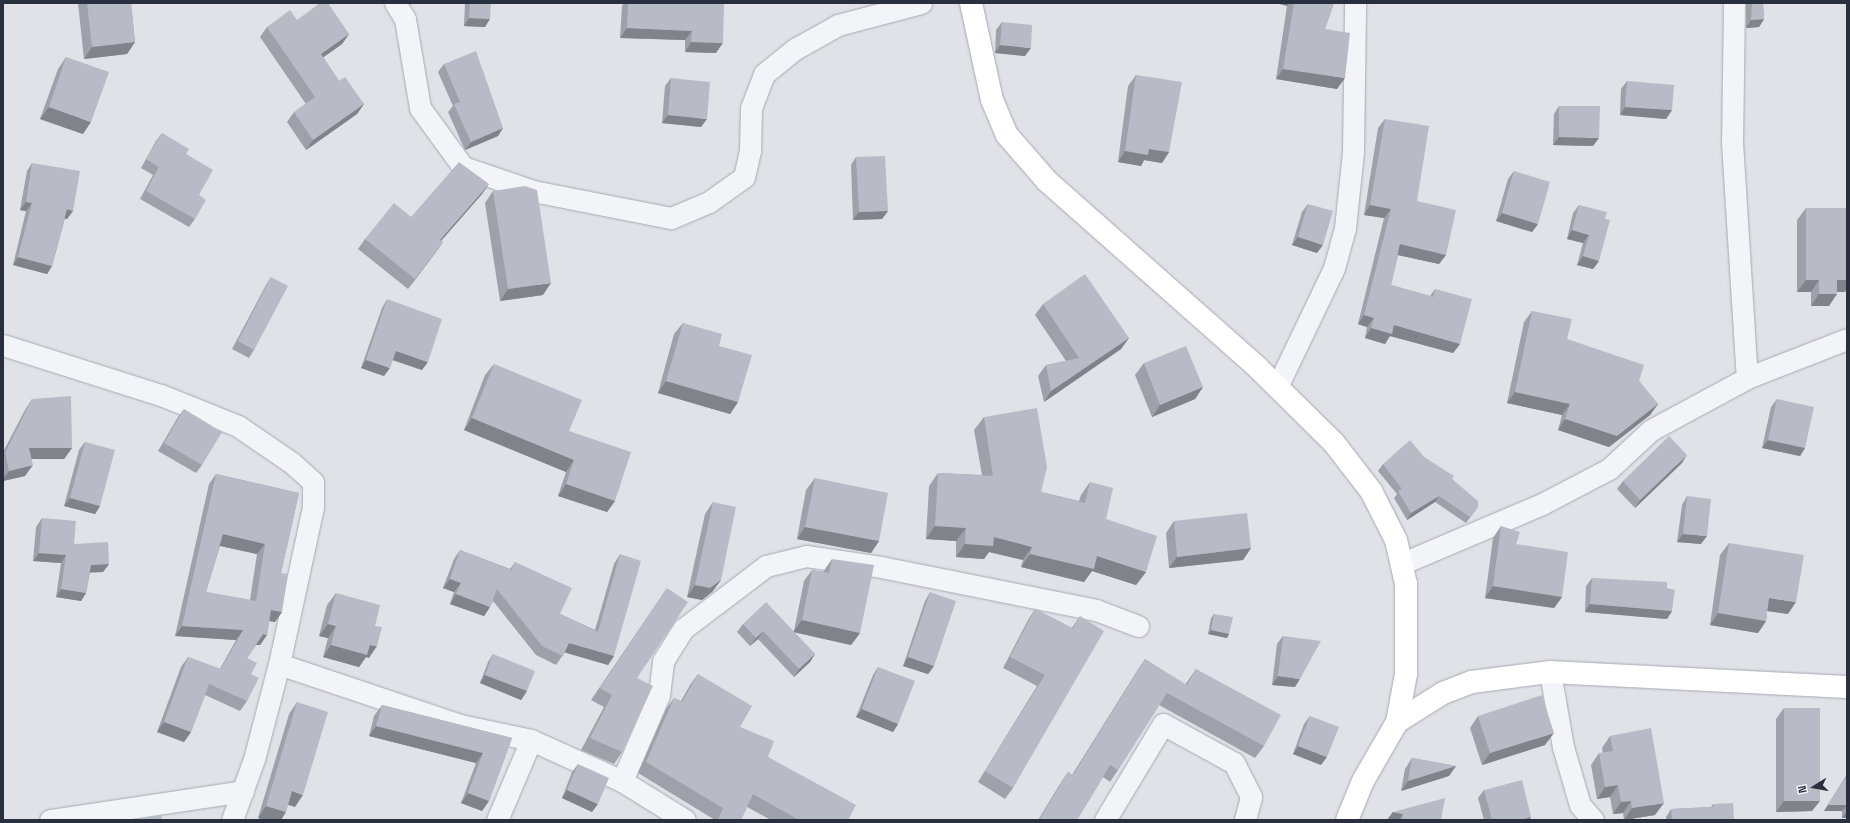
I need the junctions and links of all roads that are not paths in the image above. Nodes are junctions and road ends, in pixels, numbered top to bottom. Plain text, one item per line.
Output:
1 (395, 3) edge
2 (921, 3) edge
3 (970, 3) edge
4 (1355, 3) edge
5 (1734, 3) edge
6 (1847, 339) edge
7 (3, 345) edge
8 (1747, 378) junction
9 (1277, 387) junction
10 (1403, 563) junction
11 (1138, 626) dead end
12 (279, 664) junction
13 (1550, 672) junction
14 (1847, 687) edge
15 (1398, 722) junction
16 (531, 740) junction
17 (622, 781) junction
18 (243, 790) junction
19 (50, 820) edge
20 (232, 820) edge
21 (497, 820) edge
22 (686, 820) edge
23 (1105, 820) edge
24 (1245, 820) edge
25 (1347, 820) edge
26 (1593, 820) edge

1 - 2 street
3 - 9 main road
4 - 9 street
5 - 8 street
6 - 8 street
7 - 12 street
8 - 10 street
9 - 10 main road
10 - 15 main road
11 - 17 street
12 - 16 street
12 - 18 street
13 - 14 main road
13 - 15 main road
13 - 26 street
15 - 25 main road
16 - 17 street
16 - 21 street
17 - 22 street
18 - 19 street
18 - 20 street
23 - 24 street

